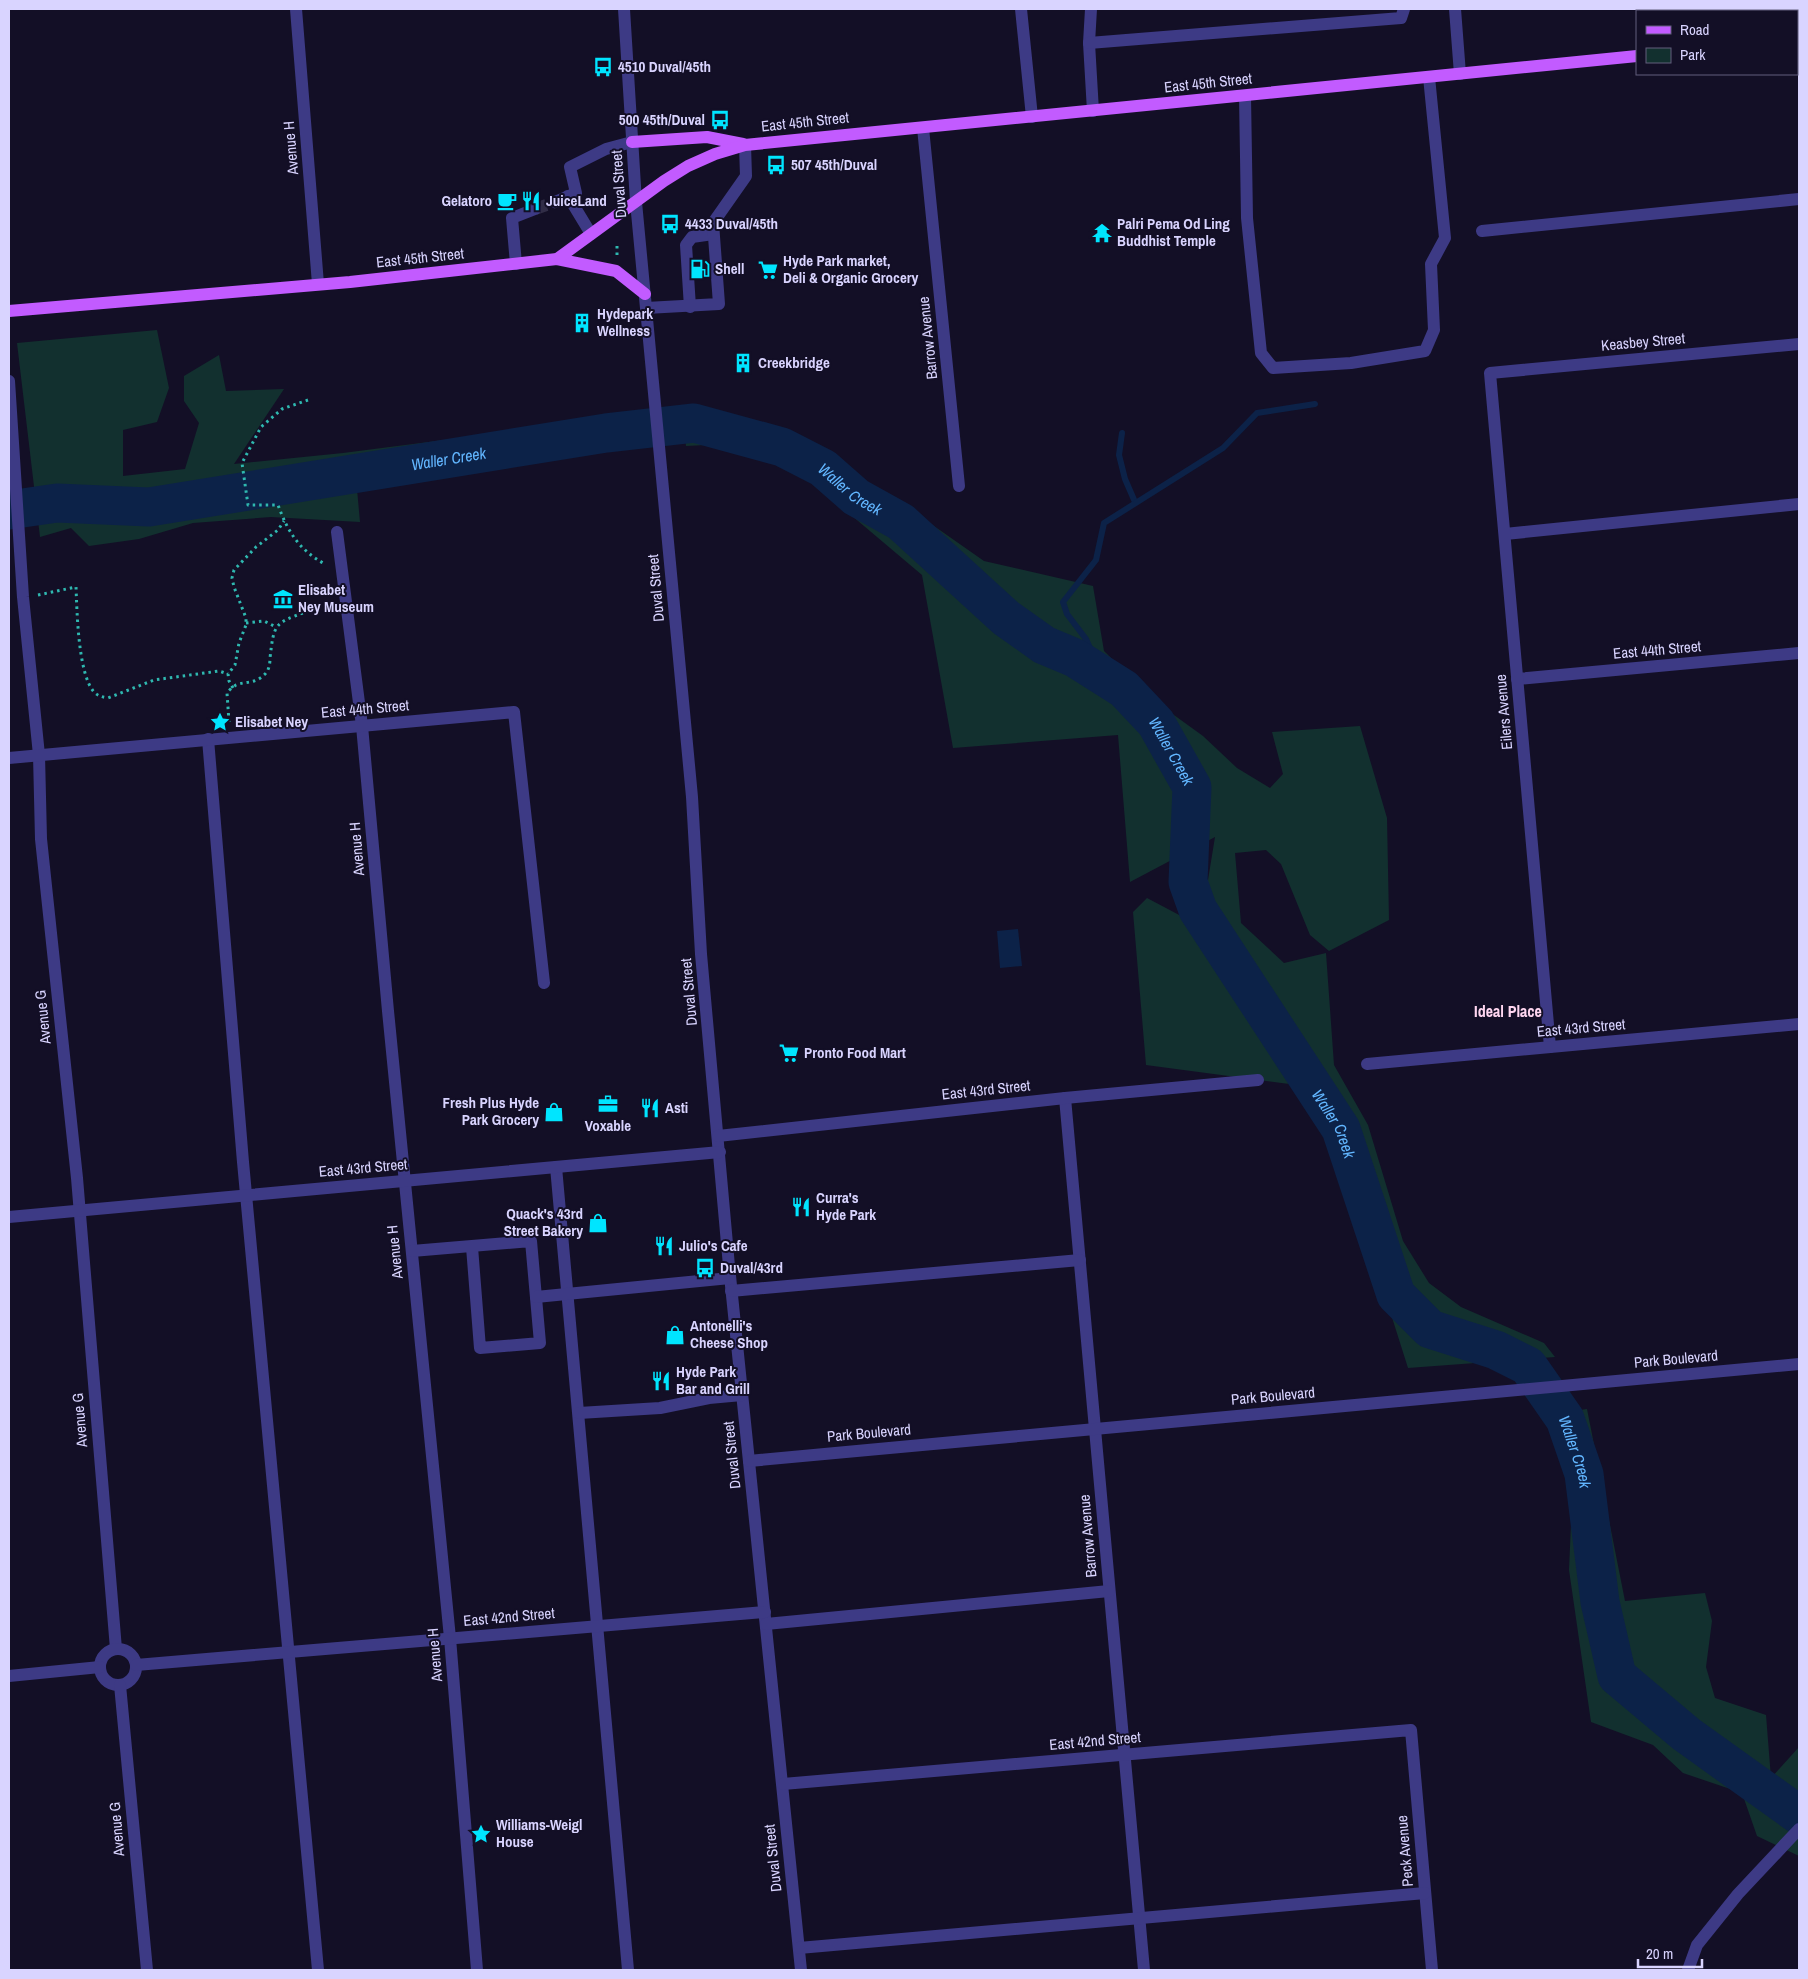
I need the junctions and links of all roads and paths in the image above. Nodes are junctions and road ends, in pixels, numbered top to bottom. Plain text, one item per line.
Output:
1 (296, 9) edge
2 (624, 9) edge
3 (1022, 9) edge
4 (1091, 9) edge
5 (1404, 9) edge
6 (1454, 9) edge
7 (1089, 43) junction
8 (1636, 56) edge
9 (1460, 74) junction
10 (1429, 77) junction
11 (1245, 96) junction
12 (1093, 111) junction
13 (1032, 117) junction
14 (923, 128) junction
15 (632, 142) junction
16 (745, 145) junction
17 (568, 196) junction
18 (1799, 200) edge
19 (554, 202) tunnel mouth
20 (636, 202) junction
21 (536, 209) tunnel mouth
22 (1482, 231) dead end
23 (591, 234) junction
24 (713, 234) junction
25 (622, 248) dead end
26 (617, 253) dead end
27 (557, 260) junction
28 (516, 264) junction
29 (318, 284) junction
30 (645, 294) junction
31 (690, 307) junction
32 (646, 308) junction
33 (9, 311) edge
34 (1799, 344) edge
35 (1490, 373) joint
36 (9, 381) edge
37 (308, 400) dead end
38 (959, 486) dead end
39 (1799, 504) edge
40 (284, 521) junction
41 (337, 532) dead end
42 (1505, 534) junction
43 (343, 574) junction
44 (23, 597) junction
45 (330, 602) dead end
46 (246, 623) junction
47 (276, 627) junction
48 (1799, 653) edge
49 (228, 674) junction
50 (1517, 679) junction
51 (233, 688) junction
52 (229, 724) dead end
53 (362, 726) junction
54 (208, 740) junction
55 (39, 754) junction
56 (9, 758) edge
57 (544, 983) dead end
58 (1799, 1024) edge
59 (1550, 1047) junction
60 (1367, 1064) dead end
61 (1258, 1080) dead end
62 (1065, 1098) junction
63 (718, 1136) junction
64 (720, 1152) junction
65 (556, 1167) junction
66 (405, 1181) junction
67 (247, 1195) junction
68 (79, 1210) junction
69 (9, 1216) edge
70 (472, 1247) junction
71 (412, 1251) junction
72 (1080, 1260) junction
73 (730, 1278) junction
74 (731, 1291) junction
75 (568, 1294) junction
76 (536, 1297) junction
77 (1799, 1364) edge
78 (742, 1395) junction
79 (578, 1413) junction
80 (1095, 1429) junction
81 (749, 1461) junction
82 (1110, 1591) junction
83 (765, 1618) junction
84 (598, 1626) junction
85 (450, 1638) junction
86 (116, 1649) junction
87 (288, 1652) junction
88 (136, 1665) junction
89 (100, 1667) junction
90 (9, 1676) edge
91 (120, 1685) junction
92 (1411, 1730) joint
93 (1124, 1754) junction
94 (782, 1784) junction
95 (1797, 1832) edge
96 (1425, 1893) junction
97 (1139, 1919) junction
98 (798, 1948) junction
99 (147, 1970) edge
100 (318, 1970) edge
101 (476, 1970) edge
102 (628, 1970) edge
103 (801, 1970) edge
104 (1144, 1970) edge
105 (1432, 1970) edge
106 (1688, 1970) edge

1 - 29 street, Avenue H
2 - 15 street, Duval Street
3 - 13 street
4 - 7 street
5 - 7 street
6 - 9 street
7 - 12 street
8 - 9 main road, East 45th Street
9 - 10 main road, East 45th Street
10 - 11 main road, East 45th Street
10 - 11 street
11 - 12 main road, East 45th Street
12 - 13 main road, East 45th Street
13 - 14 main road, East 45th Street
14 - 16 main road, East 45th Street
14 - 38 street, Barrow Avenue
15 - 16 main road
15 - 17 street
15 - 20 street, Duval Street
16 - 20 main road, East 45th Street
16 - 24 street
17 - 19 street
17 - 23 street
18 - 22 street
20 - 23 main road, East 45th Street
20 - 30 street, Duval Street
21 - 28 street
23 - 27 main road, East 45th Street
24 - 31 street
24 - 31 street
25 - 26 path
27 - 28 main road, East 45th Street
27 - 30 main road
28 - 29 main road, East 45th Street
29 - 33 main road, East 45th Street
30 - 32 street, Duval Street
31 - 32 street
32 - 63 street, Duval Street
34 - 35 street, Keasbey Street
35 - 42 street, Eilers Avenue
36 - 44 street, Avenue G
37 - 40 path
39 - 42 street
40 - 43 path
40 - 46 path
41 - 43 street, Avenue H
42 - 50 street, Eilers Avenue
43 - 53 street, Avenue H
44 - 49 path
44 - 55 street, Avenue G
45 - 47 path
46 - 47 path
46 - 49 path
47 - 51 path
48 - 50 street, East 44th Street
49 - 51 path
50 - 59 street, Eilers Avenue
51 - 52 path
53 - 54 street, East 44th Street
53 - 57 street, East 44th Street
53 - 66 street, Avenue H
54 - 55 street, East 44th Street
54 - 67 street
55 - 56 street, East 44th Street
55 - 68 street, Avenue G
58 - 59 street, East 43rd Street
59 - 60 street, East 43rd Street
61 - 62 street, East 43rd Street
62 - 63 street, East 43rd Street
62 - 72 street, Barrow Avenue
63 - 64 street, Duval Street
64 - 65 street, East 43rd Street
64 - 73 street, Duval Street
65 - 66 street, East 43rd Street
65 - 75 street
66 - 67 street, East 43rd Street
66 - 71 street, Avenue H
67 - 68 street, East 43rd Street
67 - 87 street
68 - 69 street, East 43rd Street
68 - 86 street, Avenue G
70 - 71 street
70 - 76 street
70 - 76 street
71 - 85 street, Avenue H
72 - 74 street
72 - 80 street, Barrow Avenue
73 - 74 street, Duval Street
73 - 75 street
74 - 78 street, Duval Street
75 - 76 street
75 - 79 street
77 - 80 street, Park Boulevard
78 - 79 street
78 - 81 street, Duval Street
79 - 84 street
80 - 81 street, Park Boulevard
80 - 82 street, Barrow Avenue
81 - 83 street, Duval Street
82 - 83 street, East 42nd Street
82 - 93 street, Barrow Avenue
83 - 84 street, East 42nd Street
83 - 94 street, Duval Street
84 - 85 street, East 42nd Street
84 - 102 street
85 - 87 street, East 42nd Street
85 - 101 street, Avenue H
86 - 88 street
86 - 89 street
87 - 88 street, East 42nd Street
87 - 100 street
88 - 91 street
89 - 90 street
89 - 91 street
91 - 99 street, Avenue G
92 - 93 street, East 42nd Street
92 - 96 street, Peck Avenue
93 - 94 street, East 42nd Street
93 - 97 street, Barrow Avenue
94 - 98 street, Duval Street
95 - 106 street
96 - 97 street
96 - 105 street, Peck Avenue
97 - 98 street
97 - 104 street, Barrow Avenue
98 - 103 street, Duval Street

